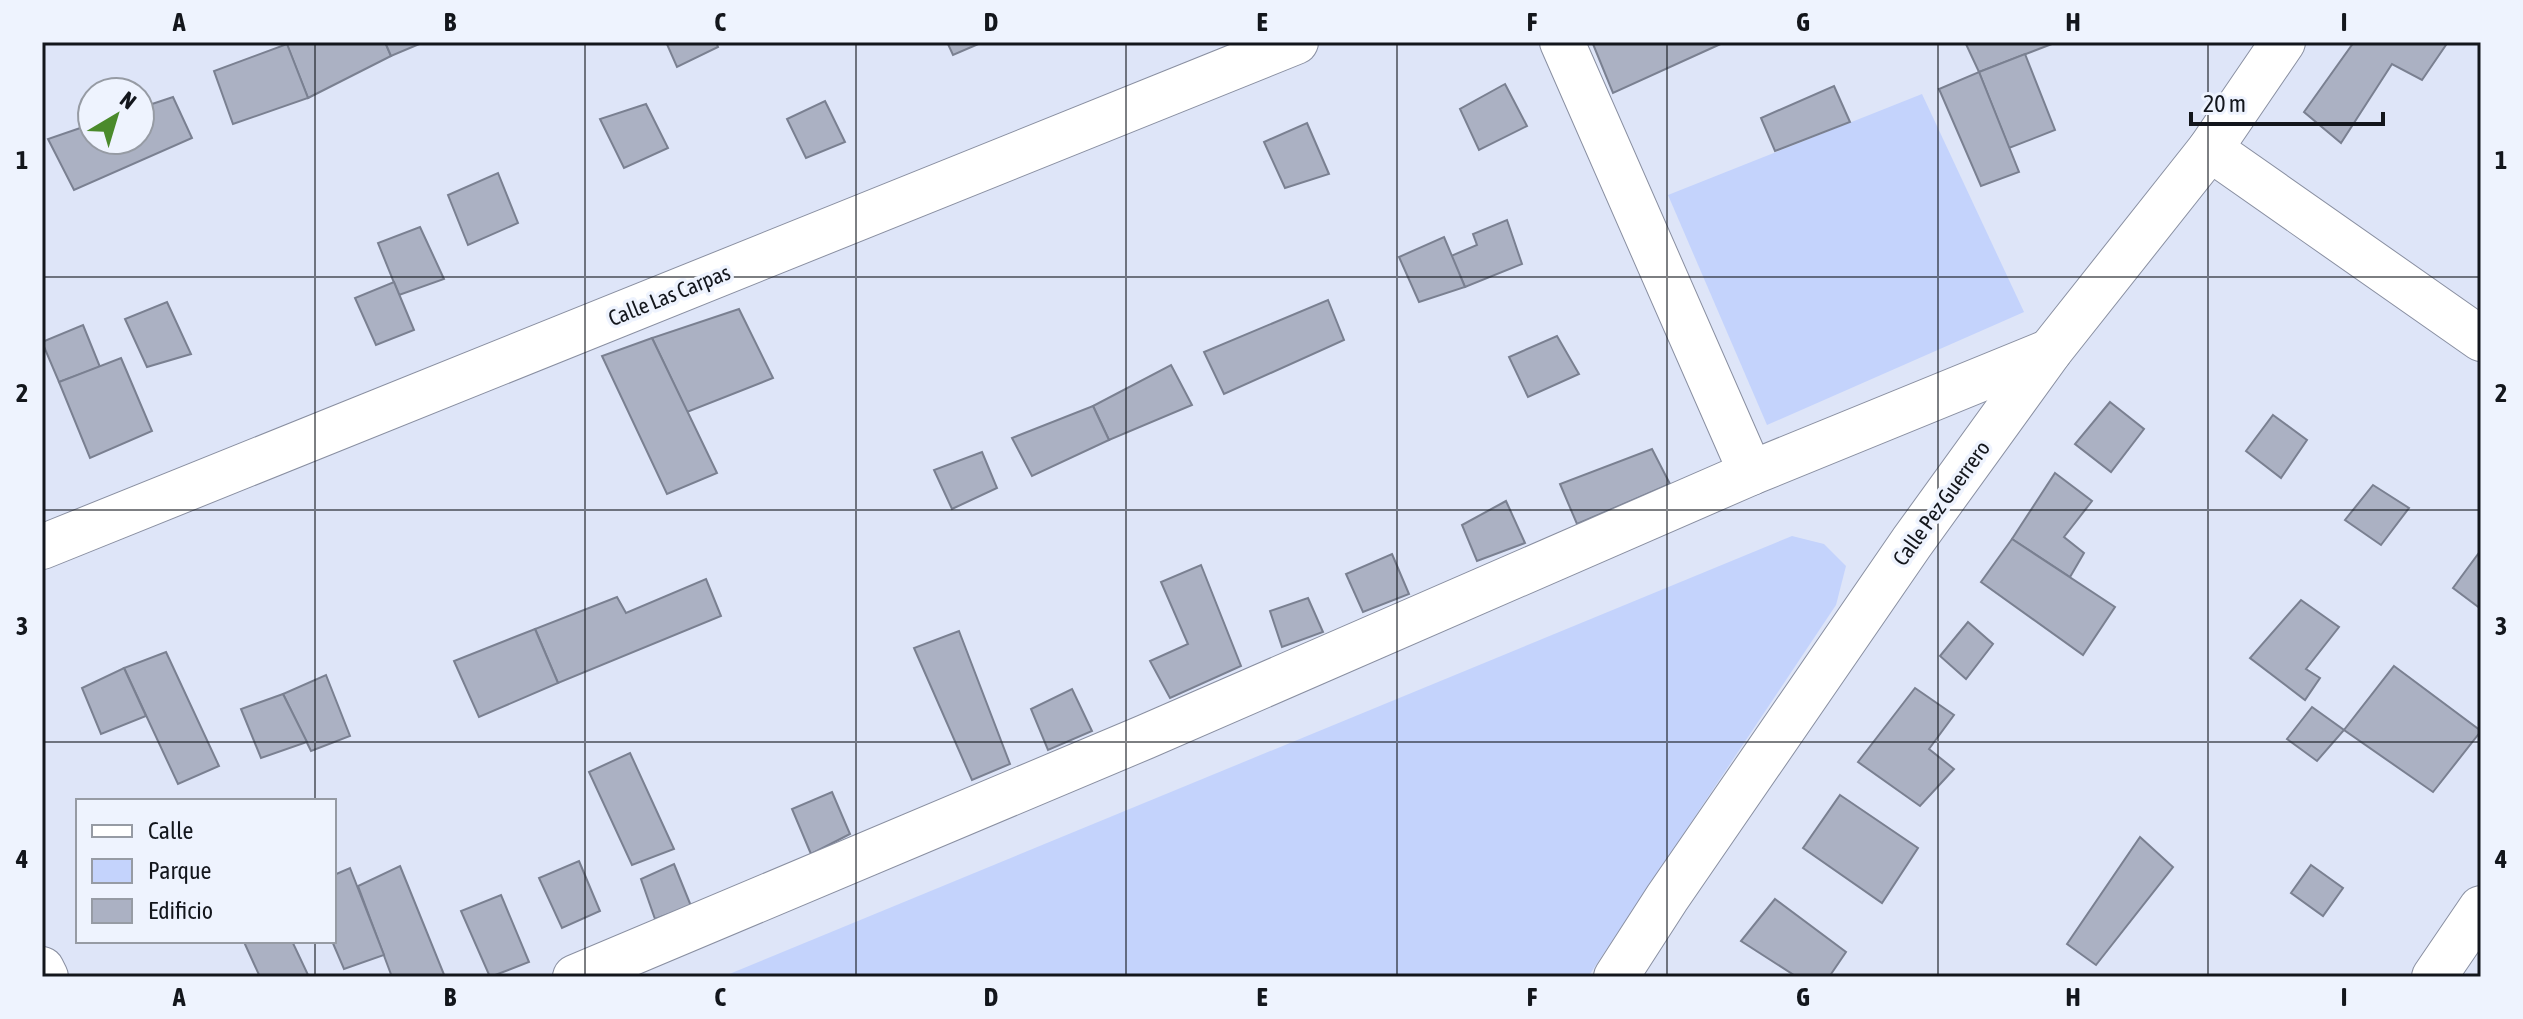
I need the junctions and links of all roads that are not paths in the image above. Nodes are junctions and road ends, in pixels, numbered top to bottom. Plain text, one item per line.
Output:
1 (1296, 42) edge
2 (1562, 42) edge
3 (2283, 42) edge
4 (2210, 149) junction
5 (2481, 339) edge
6 (2050, 351) junction
7 (1751, 473) junction
8 (42, 547) edge
9 (2481, 908) edge
10 (42, 969) edge
11 (46, 977) edge
12 (575, 977) edge
13 (1616, 977) edge
14 (2434, 977) edge

1 - 8 street, Calle Las Carpas
2 - 7 street
3 - 4 street, Calle Pez Guerrero
4 - 5 street
4 - 6 street, Calle Pez Guerrero
6 - 7 street
6 - 13 street, Calle Pez Guerrero
7 - 12 street
9 - 14 street
10 - 11 street

